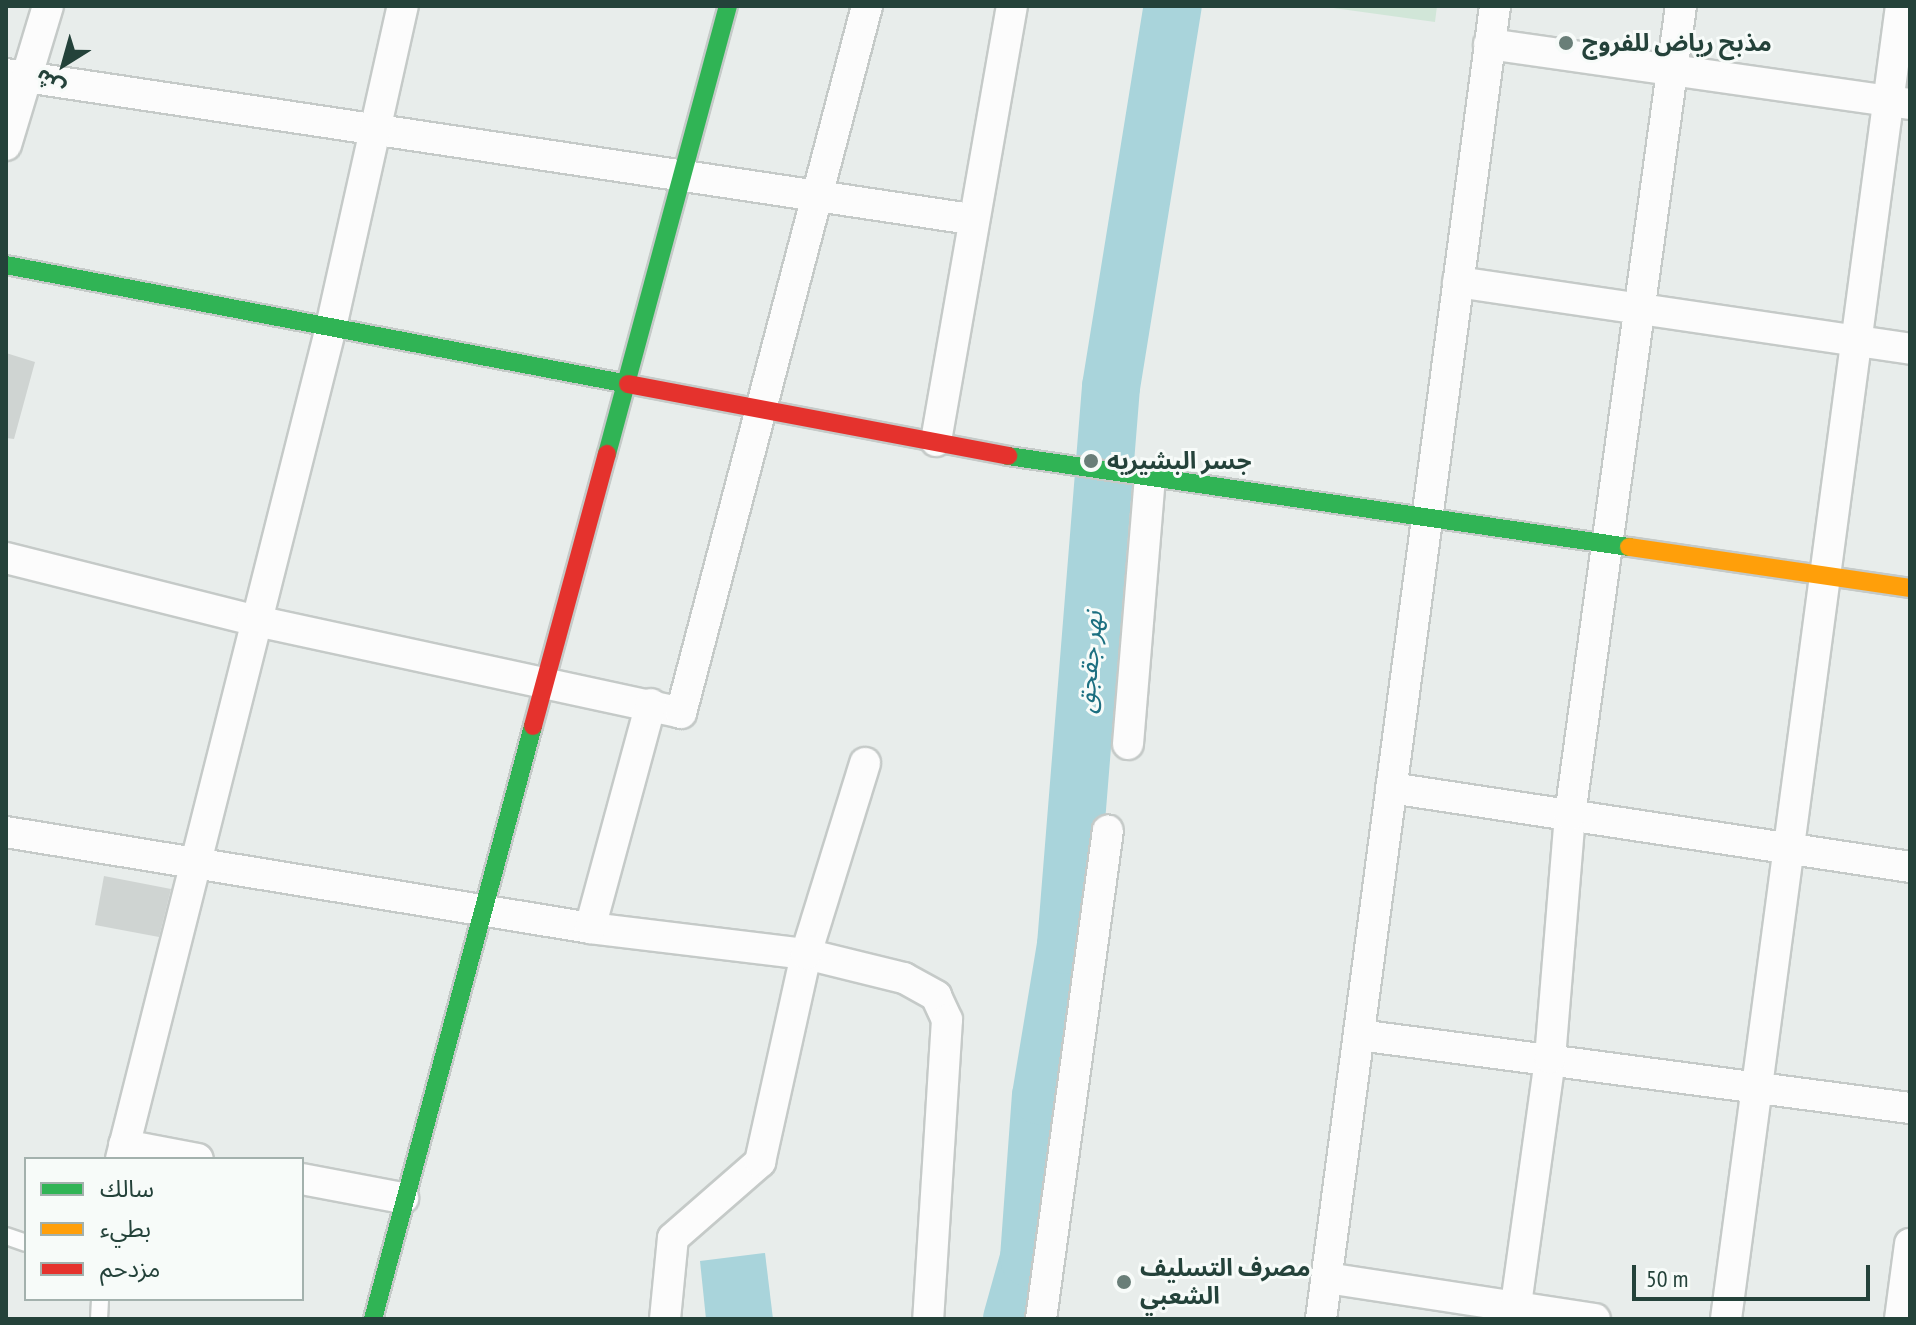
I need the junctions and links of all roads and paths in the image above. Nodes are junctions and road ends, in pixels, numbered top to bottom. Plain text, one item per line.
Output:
1 (48, 6) edge
2 (403, 6) edge
3 (728, 6) edge
4 (867, 6) edge
5 (1012, 6) edge
6 (1495, 6) edge
7 (1681, 6) edge
8 (1901, 6) edge
9 (1489, 44) junction
10 (1673, 68) junction
11 (14, 76) edge
12 (1899, 102) edge
13 (372, 131) junction
14 (6, 145) edge
15 (683, 177) junction
16 (816, 196) junction
17 (971, 219) junction
18 (6, 265) edge
19 (1458, 282) junction
20 (1640, 309) junction
21 (331, 327) junction
22 (1856, 341) junction
23 (1910, 349) edge
24 (626, 387) junction
25 (763, 412) junction
26 (936, 441) junction
27 (1150, 478) junction
28 (1427, 520) junction
29 (1608, 544) junction
30 (6, 558) edge
31 (1825, 575) junction
32 (1910, 588) edge
33 (252, 620) junction
34 (546, 680) junction
35 (651, 704) junction
36 (1128, 744) dead end
37 (865, 763) dead end
38 (1391, 788) junction
39 (1570, 815) junction
40 (1108, 831) dead end
41 (6, 832) edge
42 (1789, 848) junction
43 (199, 865) junction
44 (1910, 867) edge
45 (482, 908) junction
46 (590, 928) junction
47 (806, 954) junction
48 (1359, 1035) junction
49 (1550, 1058) junction
50 (1757, 1086) junction
51 (1910, 1108) edge
52 (123, 1152) edge
53 (177, 1157) edge
54 (304, 1179) edge
55 (403, 1198) junction
56 (1910, 1244) edge
57 (1327, 1278) junction
58 (1515, 1313) edge
59 (373, 1319) edge
60 (665, 1319) edge
61 (928, 1319) edge
62 (1041, 1319) edge
63 (1321, 1319) edge
64 (1595, 1319) edge
65 (1726, 1319) edge
66 (1900, 1319) edge

1 - 11 street
2 - 13 street
3 - 15 street
4 - 16 street
5 - 17 street
6 - 9 street
7 - 10 street
8 - 12 street
9 - 10 street
9 - 19 street
10 - 12 street
10 - 20 street
11 - 13 street
11 - 14 street
12 - 22 street
13 - 15 street
13 - 21 street
15 - 16 street
15 - 24 street
16 - 17 street
16 - 25 street
17 - 26 street
18 - 21 street
19 - 20 street
19 - 28 street
20 - 22 street
20 - 29 street
21 - 24 street
21 - 33 street
22 - 23 street
22 - 31 street
24 - 25 street
24 - 34 street
25 - 26 street
25 - 35 street
26 - 27 street
27 - 28 street
27 - 36 street
28 - 29 street
28 - 38 street
29 - 31 street
29 - 39 street
30 - 33 street
31 - 32 street
31 - 42 street
33 - 34 street
33 - 43 street
34 - 35 street
34 - 45 street
35 - 46 street
37 - 47 street
38 - 39 street
38 - 48 street
39 - 42 street
39 - 49 street
40 - 62 street
41 - 43 street
42 - 44 street
42 - 50 street
43 - 45 street
43 - 52 street
45 - 46 street
45 - 55 street
46 - 47 street
47 - 60 street
47 - 61 street
48 - 49 street
48 - 57 street
49 - 50 street
49 - 58 street
50 - 51 street
50 - 65 street
52 - 53 street
54 - 55 street
55 - 59 street
56 - 66 street
57 - 58 street
57 - 63 street
58 - 64 street

